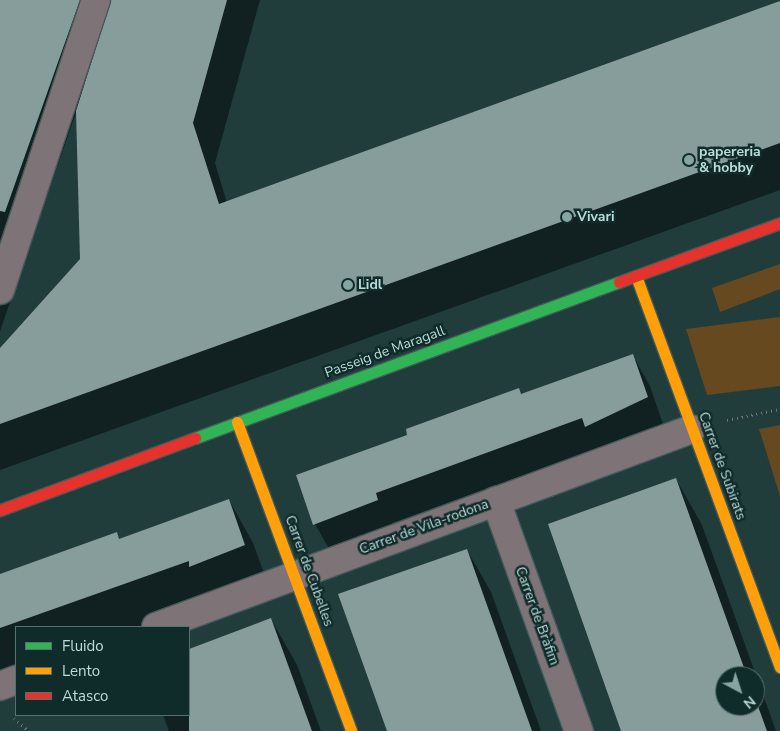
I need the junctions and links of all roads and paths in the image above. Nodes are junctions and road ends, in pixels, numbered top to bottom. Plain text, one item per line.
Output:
1 (96, 0) edge
2 (780, 223) edge
3 (636, 276) junction
4 (0, 290) edge
5 (780, 409) edge
6 (237, 422) junction
7 (692, 428) junction
8 (496, 501) junction
9 (0, 510) edge
10 (294, 575) junction
11 (159, 626) edge
12 (780, 666) edge
13 (15, 680) edge
14 (0, 686) edge
15 (351, 731) edge
16 (579, 731) edge

1 - 4 street
2 - 3 street, Passeig de Maragall
3 - 6 street, Passeig de Maragall
3 - 7 street, Carrer de Subirats
5 - 7 path
6 - 9 street, Passeig de Maragall
6 - 10 street, Carrer de Cubelles
7 - 8 street, Carrer de Vila-rodona
7 - 12 street, Carrer de Subirats
8 - 10 street, Carrer de Vila-rodona
8 - 16 street, Carrer de Bràfim
10 - 11 street, Carrer de Vila-rodona
10 - 15 street, Carrer de Cubelles
13 - 14 street

